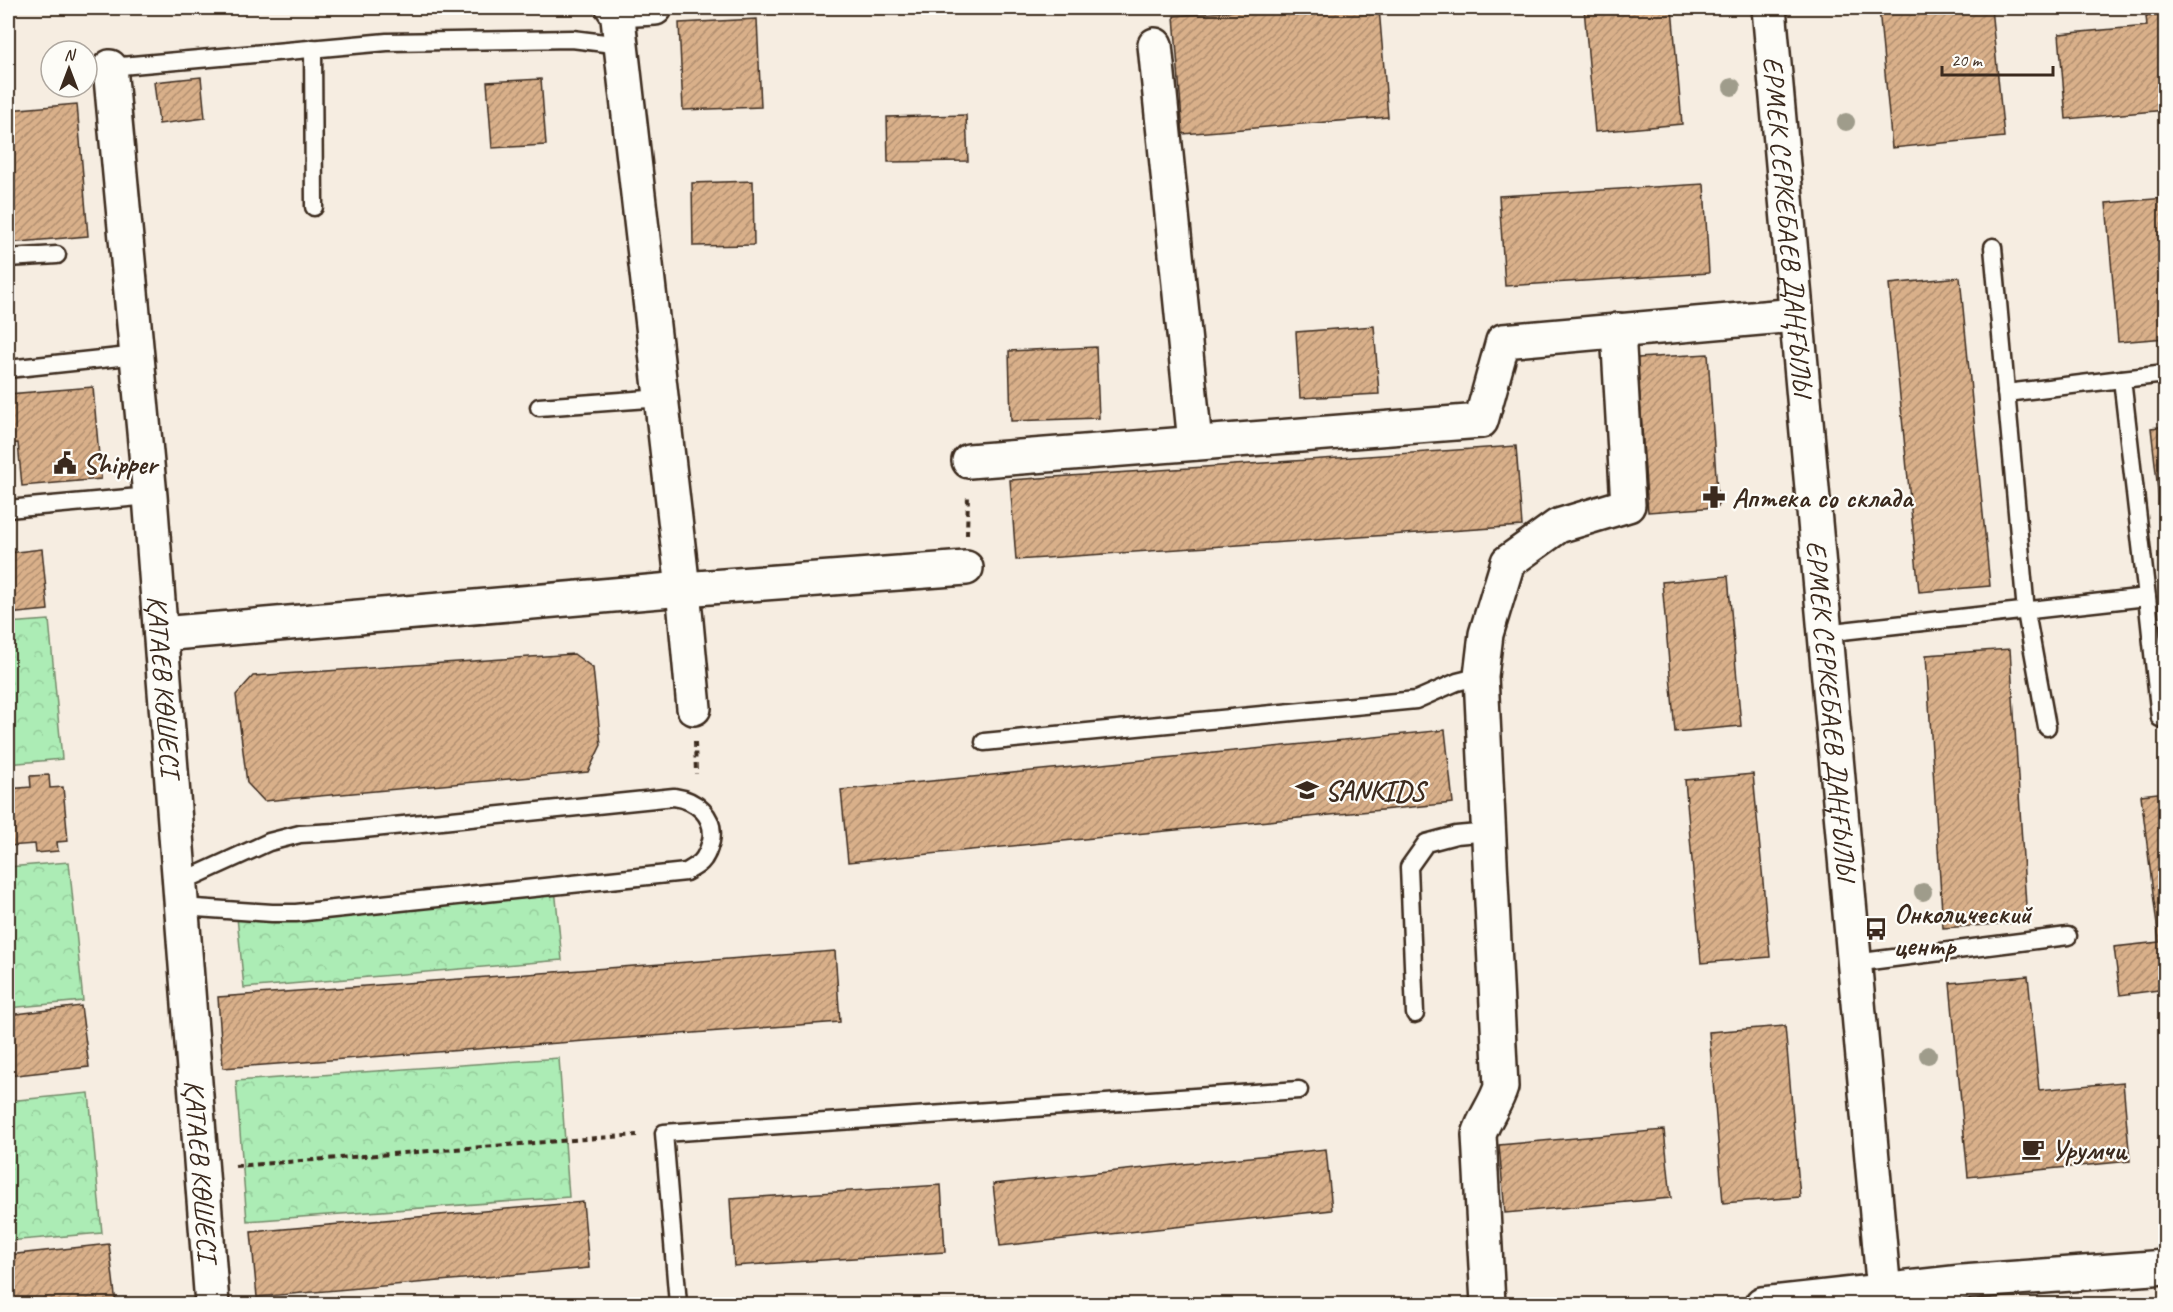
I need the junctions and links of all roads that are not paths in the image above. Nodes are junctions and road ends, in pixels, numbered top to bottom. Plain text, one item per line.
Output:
1 (655, 8) edge
2 (1769, 8) edge
3 (615, 9) edge
4 (621, 45) junction
5 (1155, 45) dead end
6 (313, 48) junction
7 (110, 68) joint
8 (314, 207) dead end
9 (1993, 247) dead end
10 (57, 255) dead end
11 (8, 258) edge
12 (1796, 315) junction
13 (1618, 330) junction
14 (138, 355) junction
15 (8, 369) edge
16 (2166, 374) edge
17 (2122, 379) junction
18 (2006, 393) junction
19 (662, 398) junction
20 (539, 407) dead end
21 (1195, 443) junction
22 (969, 461) road end
23 (150, 496) junction
24 (8, 509) edge
25 (966, 568) road end
26 (683, 589) junction
27 (2146, 597) junction
28 (2026, 612) junction
29 (1824, 633) junction
30 (161, 634) junction
31 (1481, 676) junction
32 (694, 708) road end
33 (2166, 720) edge
34 (2047, 727) dead end
35 (984, 742) dead end
36 (1489, 832) junction
37 (180, 895) junction
38 (2068, 936) dead end
39 (1854, 963) junction
40 (1415, 1014) dead end
41 (1299, 1090) dead end
42 (2166, 1267) edge
43 (1884, 1298) edge
44 (212, 1305) edge
45 (678, 1305) edge
46 (1488, 1305) edge
47 (1762, 1305) edge

1 - 3 street
2 - 12 street, ЕРМЕК СЕРКЕБАЕВ ДАҢҒЫЛЫ
3 - 4 street
4 - 6 lane
4 - 19 street
5 - 21 street
6 - 7 lane
6 - 8 lane
7 - 14 street, ҚАТАЕВ КӨШЕСІ
9 - 18 lane
10 - 11 lane
12 - 13 street
12 - 29 street, ЕРМЕК СЕРКЕБАЕВ ДАҢҒЫЛЫ
13 - 21 street
13 - 31 street
14 - 15 lane
14 - 23 street, ҚАТАЕВ КӨШЕСІ
16 - 17 lane
17 - 18 lane
17 - 27 lane
18 - 28 lane
19 - 20 lane
19 - 26 street
21 - 22 street
23 - 24 lane
23 - 30 street, ҚАТАЕВ КӨШЕСІ
25 - 26 street
26 - 30 street
26 - 32 street
27 - 28 lane
27 - 33 lane
28 - 29 lane
28 - 34 lane
29 - 39 street, ЕРМЕК СЕРКЕБАЕВ ДАҢҒЫЛЫ
30 - 37 street, ҚАТАЕВ КӨШЕСІ
31 - 35 lane
31 - 36 street
36 - 40 lane
36 - 46 street
37 - 37 lane
37 - 44 street, ҚАТАЕВ КӨШЕСІ
38 - 39 lane
39 - 43 street, ЕРМЕК СЕРКЕБАЕВ ДАҢҒЫЛЫ
41 - 45 lane
42 - 43 street
43 - 47 street

